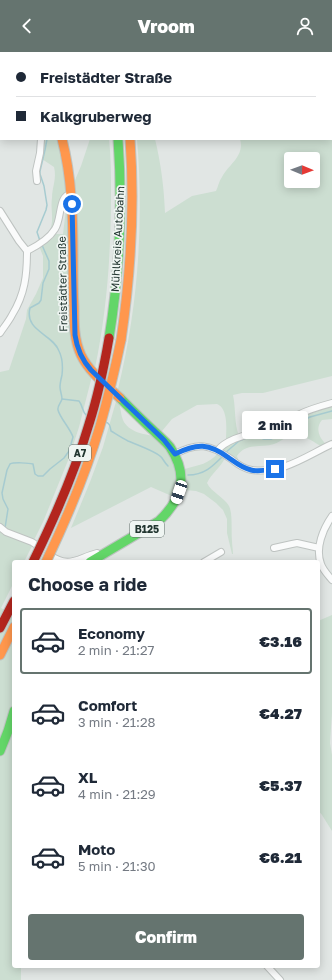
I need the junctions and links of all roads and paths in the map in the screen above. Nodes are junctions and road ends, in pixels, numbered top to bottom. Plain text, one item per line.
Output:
1 (41, 140) edge
2 (62, 140) edge
3 (118, 140) edge
4 (130, 140) edge
5 (37, 181) dead end
6 (71, 194) junction
7 (0, 210) edge
8 (27, 251) junction
9 (0, 334) edge
10 (332, 403) edge
11 (332, 444) edge
12 (221, 453) junction
13 (175, 454) junction
14 (332, 516) edge
15 (0, 527) edge
16 (274, 548) dead end
17 (319, 548) junction
18 (221, 552) dead end
19 (96, 553) dead end
20 (34, 560) edge
21 (47, 560) edge
22 (58, 560) edge
23 (76, 560) edge
24 (93, 560) edge
25 (207, 560) edge
26 (332, 580) edge
27 (12, 605) edge
28 (0, 628) edge
29 (12, 631) edge
30 (0, 655) edge
31 (12, 718) edge
32 (0, 751) edge
33 (269, 968) edge
34 (280, 980) edge

1 - 5 street
2 - 6 main road, Freistädter Straße / B125
3 - 20 main road, Mühlkreis Autobahn / A7, bridge
4 - 21 main road, Mühlkreis Autobahn / A7, bridge
6 - 8 street
6 - 13 main road, Freistädter Straße / B125
7 - 8 street
8 - 9 street
10 - 12 street
11 - 12 street
12 - 13 street
13 - 24 main road, B125
14 - 17 street
15 - 22 street
16 - 17 street
17 - 26 street
18 - 25 street
19 - 23 street
27 - 28 main road
29 - 30 main road
31 - 32 main road
33 - 34 street

